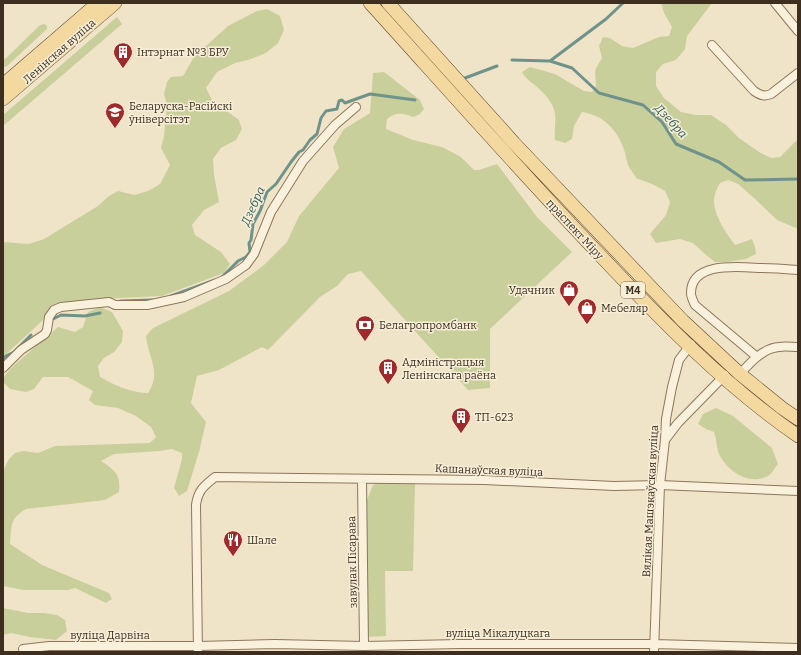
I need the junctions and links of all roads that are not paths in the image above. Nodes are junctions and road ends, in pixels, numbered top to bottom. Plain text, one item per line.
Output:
1 (98, 3) edge
2 (115, 3) edge
3 (370, 3) edge
4 (775, 3) edge
5 (388, 10) edge
6 (798, 31) edge
7 (712, 45) dead end
8 (798, 73) edge
9 (3, 85) edge
10 (3, 99) edge
11 (356, 107) dead end
12 (798, 270) edge
13 (699, 336) junction
14 (689, 346) junction
15 (798, 347) edge
16 (757, 357) junction
17 (3, 368) edge
18 (736, 370) junction
19 (724, 377) junction
20 (798, 418) edge
21 (666, 419) junction
22 (678, 423) junction
23 (798, 436) edge
24 (665, 440) junction
25 (362, 478) junction
26 (660, 485) junction
27 (798, 491) edge
28 (364, 646) junction
29 (654, 648) edge
30 (798, 648) edge
31 (23, 649) dead end
32 (198, 649) edge

1 - 9 main road, Ленінская вуліца
2 - 10 main road, Ленінская вуліца
3 - 5 main road, праспект Міру / М4
4 - 6 street
5 - 13 main road, праспект Міру / М4
5 - 14 main road, праспект Міру / М4
7 - 8 street
11 - 17 street
12 - 16 street
13 - 14 street, Вялікая Машэкаўская вуліца
13 - 18 main road, праспект Міру / М4
14 - 19 main road, праспект Міру / М4
14 - 21 street, Вялікая Машэкаўская вуліца
15 - 16 street
16 - 18 street
18 - 19 street
18 - 20 main road, праспект Міру / М4
19 - 22 street
19 - 23 main road, праспект Міру / М4
21 - 22 street
21 - 24 street, Вялікая Машэкаўская вуліца
22 - 24 street
24 - 26 street, Вялікая Машэкаўская вуліца
25 - 26 street, Кашанаўская вуліца
25 - 28 street, завулак Пісарава
25 - 32 street, Кашанаўская вуліца
26 - 27 street, Кашанаўская вуліца
26 - 29 street, Вялікая Машэкаўская вуліца
28 - 29 street, вуліца Мікалуцкага
28 - 32 street, вуліца Мікалуцкага
29 - 30 street, вуліца Мікалуцкага
31 - 32 street, вуліца Дарвіна

